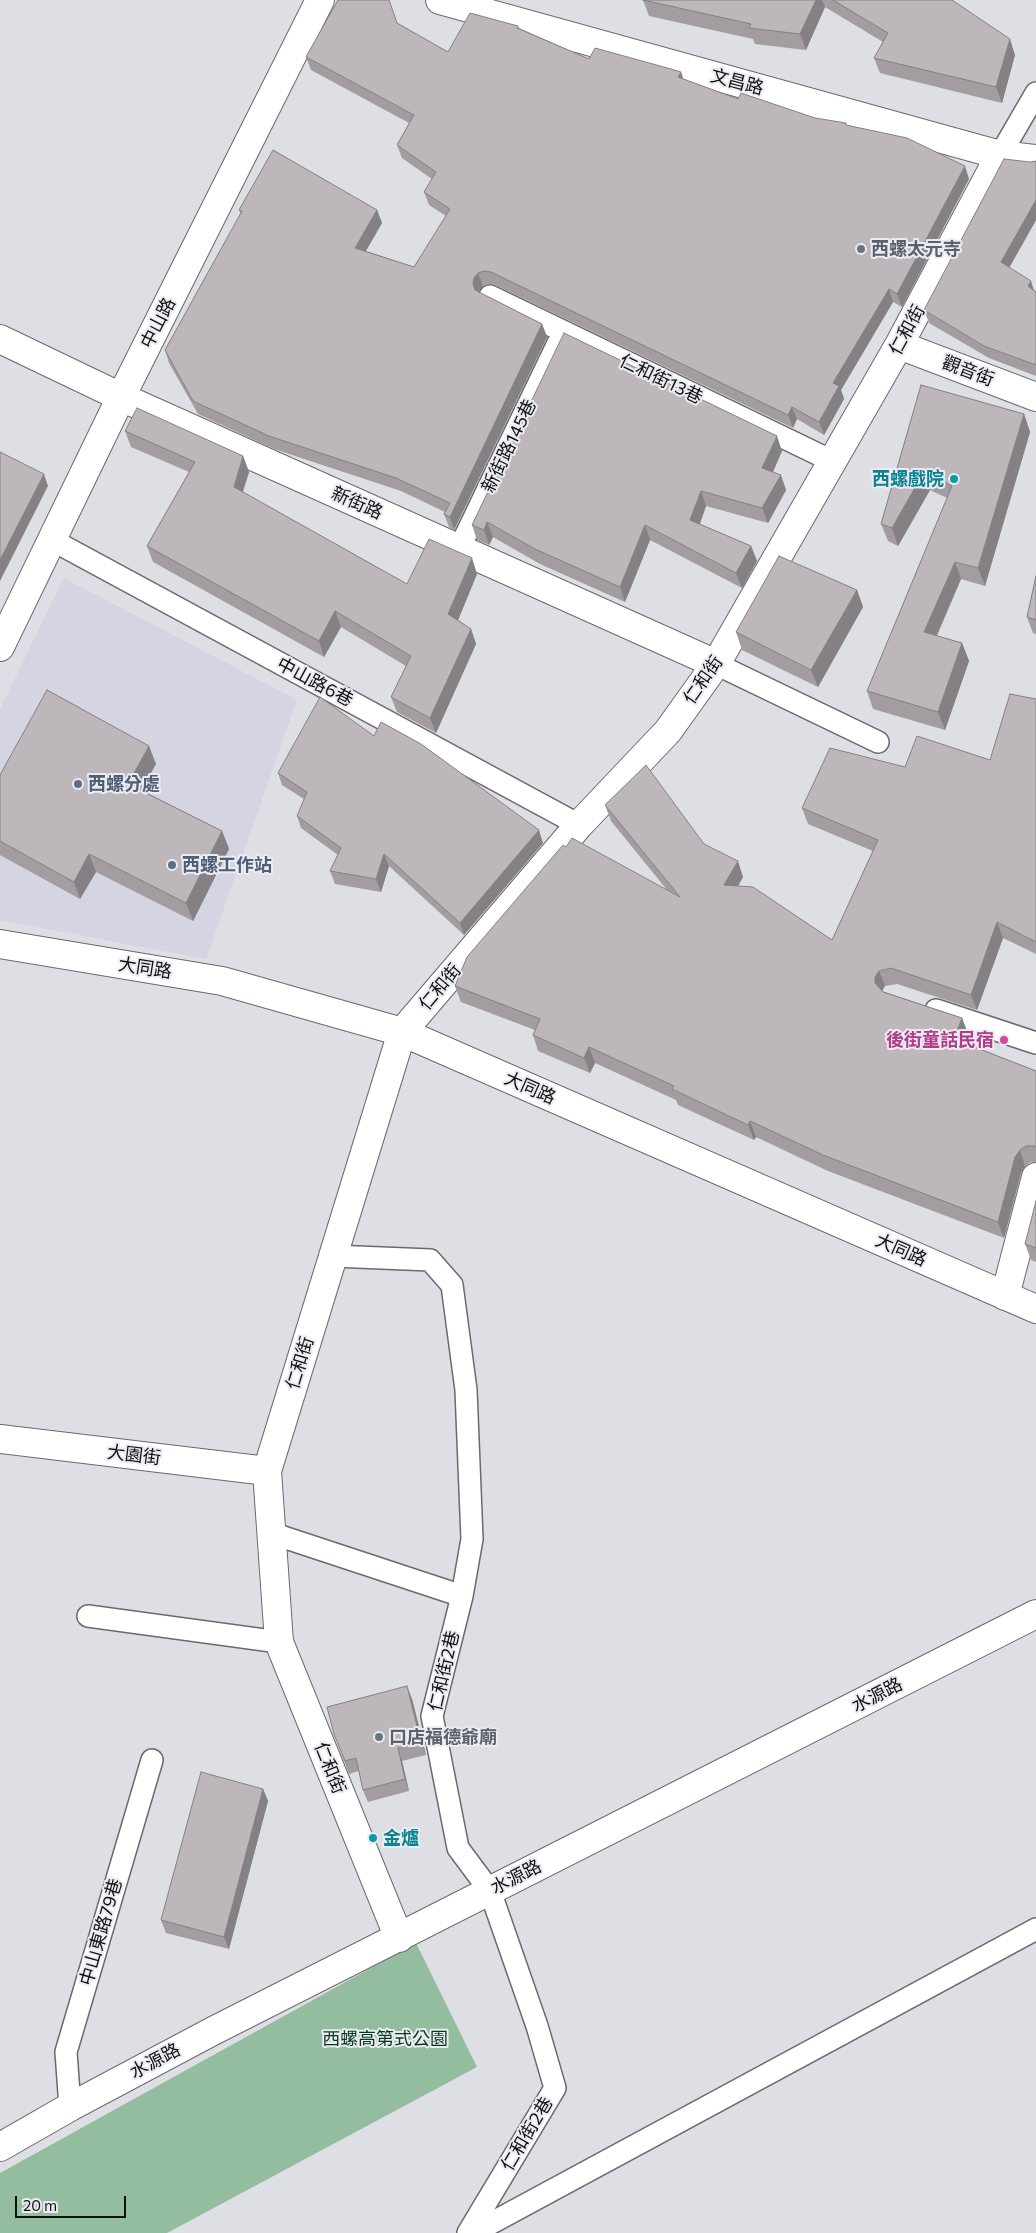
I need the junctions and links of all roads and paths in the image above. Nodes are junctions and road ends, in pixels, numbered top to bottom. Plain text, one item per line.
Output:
1 (320, 0) edge
2 (440, 0) edge
3 (1036, 93) edge
4 (1000, 155) junction
5 (1036, 159) edge
6 (490, 296) edge
7 (0, 339) edge
8 (558, 343) edge
9 (899, 344) junction
10 (121, 397) junction
11 (1036, 397) edge
12 (832, 461) junction
13 (52, 540) junction
14 (459, 549) junction
15 (0, 647) edge
16 (716, 664) junction
17 (878, 742) dead end
18 (579, 825) junction
19 (0, 944) edge
20 (920, 1005) edge
21 (402, 1032) junction
22 (1036, 1043) edge
23 (1036, 1177) edge
24 (334, 1256) junction
25 (1005, 1296) junction
26 (1036, 1309) edge
27 (0, 1439) edge
28 (267, 1471) junction
29 (272, 1533) junction
30 (462, 1596) junction
31 (1036, 1614) edge
32 (88, 1616) dead end
33 (279, 1642) junction
34 (152, 1760) dead end
35 (490, 1891) junction
36 (1036, 1928) edge
37 (399, 1938) junction
38 (70, 2107) junction
39 (0, 2147) edge
40 (468, 2233) edge
41 (473, 2233) edge

1 - 10 street, 中山路
2 - 4 street, 文昌路
3 - 4 lane
4 - 5 street, 文昌路
4 - 9 street, 仁和街
6 - 12 lane, 仁和街13巷
7 - 10 street, 新街路
8 - 14 lane, 新街路145巷
9 - 11 street, 觀音街
9 - 12 street, 仁和街
10 - 13 street, 中山路
10 - 14 street, 新街路
12 - 16 street, 仁和街
13 - 15 street, 中山路
13 - 18 lane, 中山路6巷
14 - 16 street, 新街路
16 - 17 lane
16 - 18 street, 仁和街
18 - 21 street, 仁和街
19 - 21 street, 大同路
20 - 22 lane
21 - 24 street, 仁和街
21 - 25 street, 大同路
23 - 25 street
24 - 28 street, 仁和街
24 - 30 lane, 仁和街2巷
25 - 26 street, 大同路
27 - 28 street, 大園街
28 - 29 street, 仁和街
29 - 30 lane
29 - 33 street, 仁和街
30 - 35 lane, 仁和街2巷
31 - 35 street, 水源路
32 - 33 lane
33 - 37 street, 仁和街
34 - 38 lane, 中山東路79巷
35 - 37 street, 水源路
35 - 40 lane, 仁和街2巷
36 - 41 lane
37 - 38 street, 水源路
38 - 39 street, 水源路

